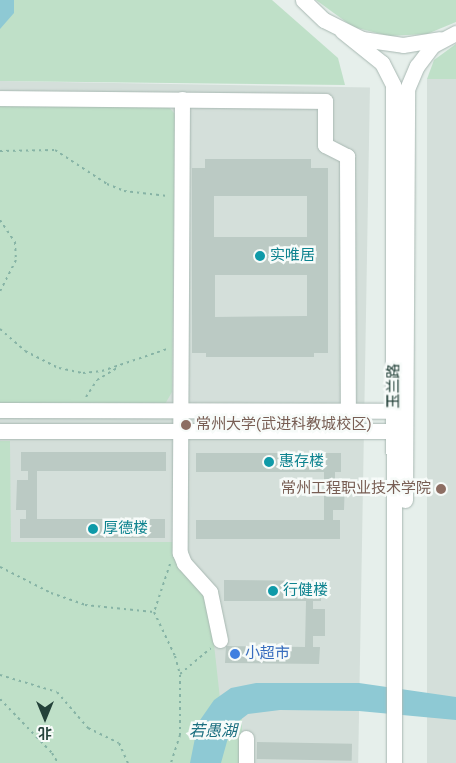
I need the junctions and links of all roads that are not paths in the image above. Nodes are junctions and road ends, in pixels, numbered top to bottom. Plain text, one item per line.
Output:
1 (303, 0) edge
2 (342, 31) junction
3 (456, 33) edge
4 (0, 98) edge
5 (182, 99) junction
6 (0, 410) edge
7 (180, 410) junction
8 (348, 411) junction
9 (394, 411) junction
10 (399, 427) junction
11 (0, 431) edge
12 (180, 431) junction
13 (220, 640) road end
14 (399, 721) junction
15 (246, 738) dead end
16 (246, 763) edge
17 (394, 763) edge
18 (404, 763) edge

1 - 2 street
2 - 3 street
2 - 9 street, 玉兰路
3 - 10 street, 玉兰路
4 - 5 street
5 - 7 street
5 - 8 street
6 - 7 street
7 - 8 street
7 - 12 street
8 - 9 street
9 - 10 street
10 - 12 street
10 - 14 street, 玉兰路
11 - 12 street
12 - 13 street
14 - 17 street, 玉兰路
14 - 18 street, 玉兰路
15 - 16 street

